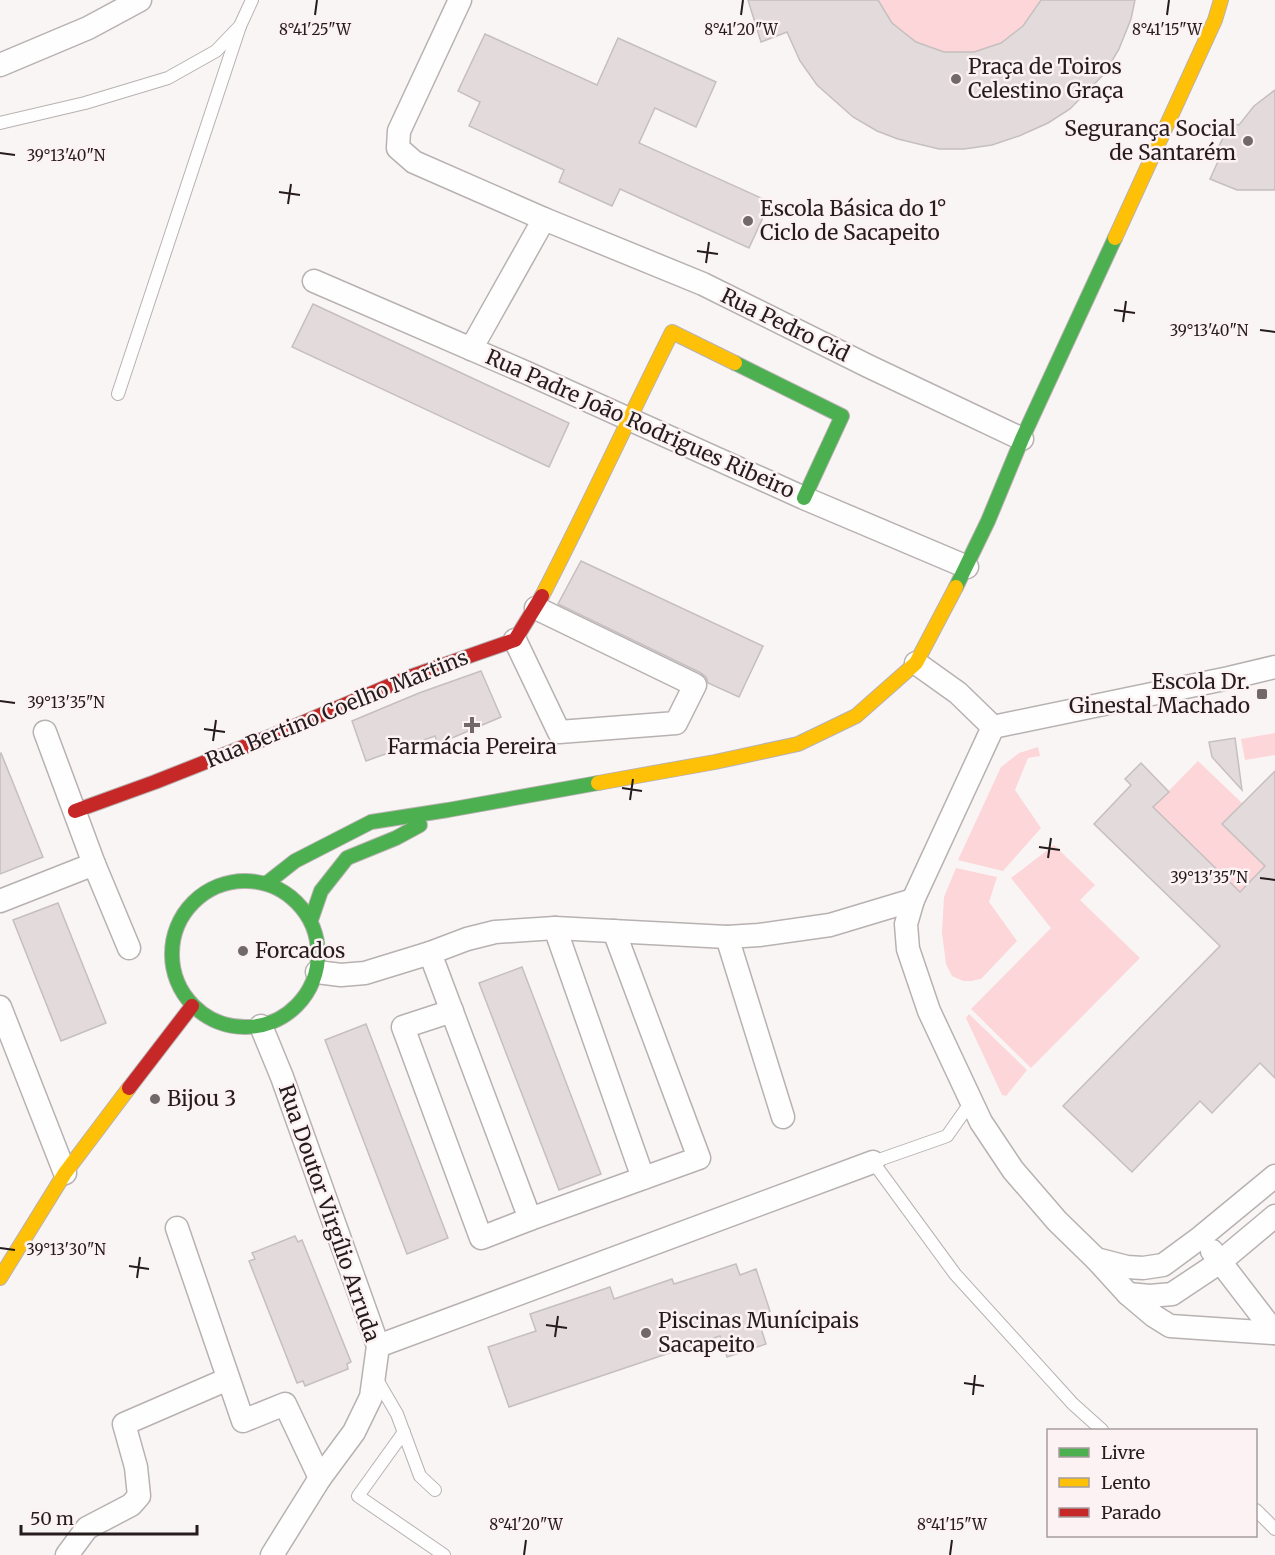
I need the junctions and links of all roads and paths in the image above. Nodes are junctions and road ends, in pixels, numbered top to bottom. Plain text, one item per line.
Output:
1 (140, 0) edge
2 (252, 0) edge
3 (460, 0) edge
4 (1221, 0) edge
5 (240, 26) junction
6 (0, 65) edge
7 (0, 123) edge
8 (544, 219) junction
9 (314, 281) dead end
10 (471, 349) junction
11 (118, 394) dead end
12 (628, 420) junction
13 (1022, 440) junction
14 (804, 498) junction
15 (967, 567) junction
16 (536, 608) junction
17 (515, 640) junction
18 (916, 663) junction
19 (1275, 667) edge
20 (993, 727) junction
21 (45, 732) dead end
22 (448, 810) junction
23 (75, 811) junction
24 (94, 864) junction
25 (267, 883) junction
26 (913, 900) junction
27 (0, 901) edge
28 (311, 920) junction
29 (555, 928) junction
30 (614, 931) junction
31 (727, 937) junction
32 (129, 948) dead end
33 (430, 952) junction
34 (317, 972) junction
35 (192, 1006) junction
36 (0, 1007) edge
37 (452, 1011) junction
38 (261, 1026) junction
39 (971, 1102) junction
40 (783, 1117) dead end
41 (873, 1162) junction
42 (64, 1173) junction
43 (1275, 1176) edge
44 (643, 1178) junction
45 (1275, 1216) edge
46 (530, 1219) junction
47 (177, 1228) dead end
48 (1201, 1237) junction
49 (1096, 1259) junction
50 (1221, 1262) junction
51 (0, 1278) edge
52 (1128, 1294) junction
53 (1275, 1333) edge
54 (378, 1346) junction
55 (374, 1375) junction
56 (228, 1378) junction
57 (1100, 1429) edge
58 (404, 1432) junction
59 (320, 1478) junction
60 (435, 1490) dead end
61 (1257, 1511) edge
62 (1275, 1530) edge
63 (67, 1555) edge
64 (272, 1555) edge
65 (444, 1555) edge

1 - 6 street
2 - 5 lane
3 - 8 street, Rua Pedro Cid
4 - 13 main road
5 - 7 lane
5 - 11 lane
8 - 10 street
8 - 13 street, Rua Pedro Cid
9 - 10 street, Rua Padre João Rodrigues Ribeiro
10 - 12 street, Rua Padre João Rodrigues Ribeiro
12 - 14 street, Rua Padre João Rodrigues Ribeiro
12 - 14 main road
12 - 16 main road
13 - 15 main road
14 - 15 street, Rua Padre João Rodrigues Ribeiro
15 - 18 main road
16 - 17 main road
16 - 17 street
17 - 23 main road, Rua Bertino Coelho Martins
18 - 20 street
18 - 22 main road
19 - 20 street
20 - 26 street
21 - 23 street
22 - 25 main road
22 - 28 main road
23 - 24 street
24 - 27 street
24 - 32 street
25 - 28 main road
25 - 35 main road
26 - 31 street
26 - 39 street
28 - 34 main road
29 - 30 street
29 - 33 street
29 - 44 street
30 - 31 street
30 - 44 street
31 - 40 street
33 - 34 street
33 - 37 street
34 - 38 main road
35 - 38 main road
35 - 42 main road
36 - 42 street
37 - 46 street
37 - 46 street
38 - 54 street, Rua Doutor Virgílio Arruda
39 - 41 lane
39 - 49 street
41 - 54 street
41 - 57 lane
42 - 51 main road
43 - 48 street
44 - 46 street
45 - 50 street
47 - 56 street
48 - 49 street
48 - 50 street
49 - 52 street
50 - 52 street
50 - 53 street
52 - 53 street
54 - 55 street, Rua Doutor Virgílio Arruda
55 - 58 lane
55 - 59 street, Rua Doutor Virgílio Arruda
56 - 59 street
56 - 63 street
58 - 60 lane
58 - 65 lane
59 - 64 street, Rua Doutor Virgílio Arruda
61 - 62 lane

